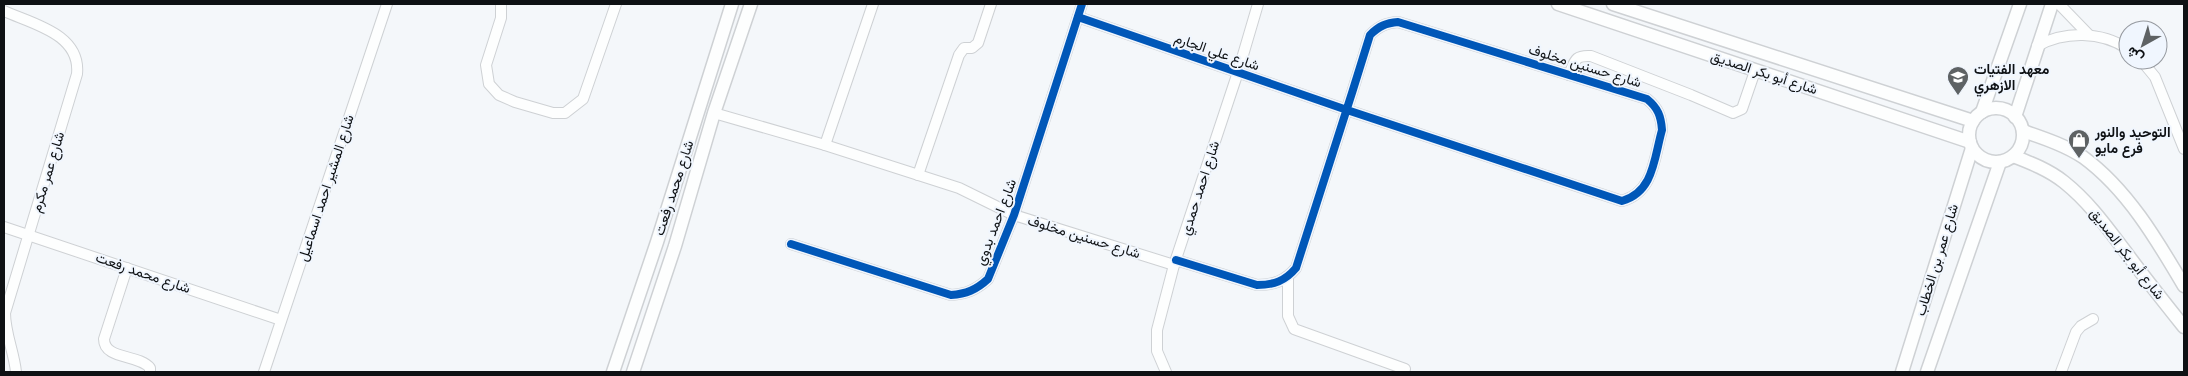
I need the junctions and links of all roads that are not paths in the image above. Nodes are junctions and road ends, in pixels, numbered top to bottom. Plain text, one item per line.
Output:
1 (386, 4) edge
2 (501, 4) edge
3 (616, 4) edge
4 (732, 4) edge
5 (751, 4) edge
6 (874, 4) edge
7 (991, 4) edge
8 (1082, 4) edge
9 (1258, 4) edge
10 (1558, 4) edge
11 (1613, 4) edge
12 (2020, 4) edge
13 (2052, 4) edge
14 (2059, 4) edge
15 (4, 11) edge
16 (1078, 17) junction
17 (2088, 34) junction
18 (2118, 43) edge
19 (2037, 46) junction
20 (2150, 70) edge
21 (1755, 71) junction
22 (1238, 72) junction
23 (1569, 75) junction
24 (1347, 110) junction
25 (714, 113) junction
26 (1977, 116) junction
27 (2015, 117) junction
28 (2023, 131) junction
29 (825, 145) junction
30 (1971, 145) junction
31 (2184, 149) edge
32 (2013, 156) junction
33 (2000, 162) junction
34 (918, 175) junction
35 (1014, 215) junction
36 (4, 227) edge
37 (28, 235) junction
38 (656, 242) junction
39 (791, 244) dead end
40 (676, 246) junction
41 (652, 256) junction
42 (670, 262) junction
43 (1175, 263) junction
44 (128, 268) junction
45 (1288, 276) junction
46 (2184, 286) edge
47 (2093, 319) dead end
48 (281, 320) junction
49 (2184, 327) edge
50 (1405, 369) dead end
51 (16, 372) edge
52 (150, 372) edge
53 (264, 372) edge
54 (613, 372) edge
55 (633, 372) edge
56 (1166, 372) edge
57 (1902, 372) edge
58 (1927, 372) edge
59 (2061, 372) edge

1 - 48 street, شارع المشير احمد اسماعيل
2 - 3 street
4 - 38 street, شارع محمد رفعت
5 - 25 street, شارع محمد رفعت
6 - 29 street
7 - 34 street
8 - 16 street, شارع احمد بدوي
9 - 22 street, شارع احمد حمدي
10 - 21 street, شارع أبو بكر الصديق
11 - 26 street, شارع أبو بكر الصديق
12 - 26 street
13 - 19 street
14 - 17 street
15 - 37 street, شارع عمر مكرم
16 - 22 street, شارع علي الجارم
16 - 35 street, شارع احمد بدوي
17 - 18 street
17 - 19 street
19 - 27 street
20 - 31 street
21 - 23 street
21 - 30 street, شارع أبو بكر الصديق
22 - 24 street, شارع علي الجارم
22 - 43 street, شارع احمد حمدي
23 - 24 street, شارع حسنين مخلوف
23 - 24 street, شارع حسنين مخلوف
24 - 45 street, شارع حسنين مخلوف
25 - 29 street, شارع حسنين مخلوف
25 - 40 street, شارع محمد رفعت
26 - 27 street
26 - 30 street
27 - 28 street
28 - 32 street
28 - 46 street, شارع أبو بكر الصديق
29 - 34 street, شارع حسنين مخلوف
30 - 33 street
30 - 57 street, شارع عمر بن الخطاب
32 - 33 street
32 - 49 street, شارع أبو بكر الصديق
33 - 58 street, شارع عمر بن الخطاب
34 - 35 street, شارع حسنين مخلوف
35 - 39 street, شارع احمد بدوي
35 - 43 street, شارع حسنين مخلوف
36 - 37 street, شارع محمد رفعت
37 - 44 street, شارع محمد رفعت
37 - 51 street, شارع عمر مكرم
38 - 40 street
38 - 41 street, شارع محمد رفعت
40 - 42 street, شارع محمد رفعت
41 - 42 street
41 - 54 street, شارع محمد رفعت
42 - 55 street, شارع محمد رفعت
43 - 45 street, شارع حسنين مخلوف
43 - 56 street, شارع احمد حمدي
44 - 48 street, شارع محمد رفعت
44 - 52 street
45 - 50 street
47 - 59 street
48 - 53 street, شارع المشير احمد اسماعيل

